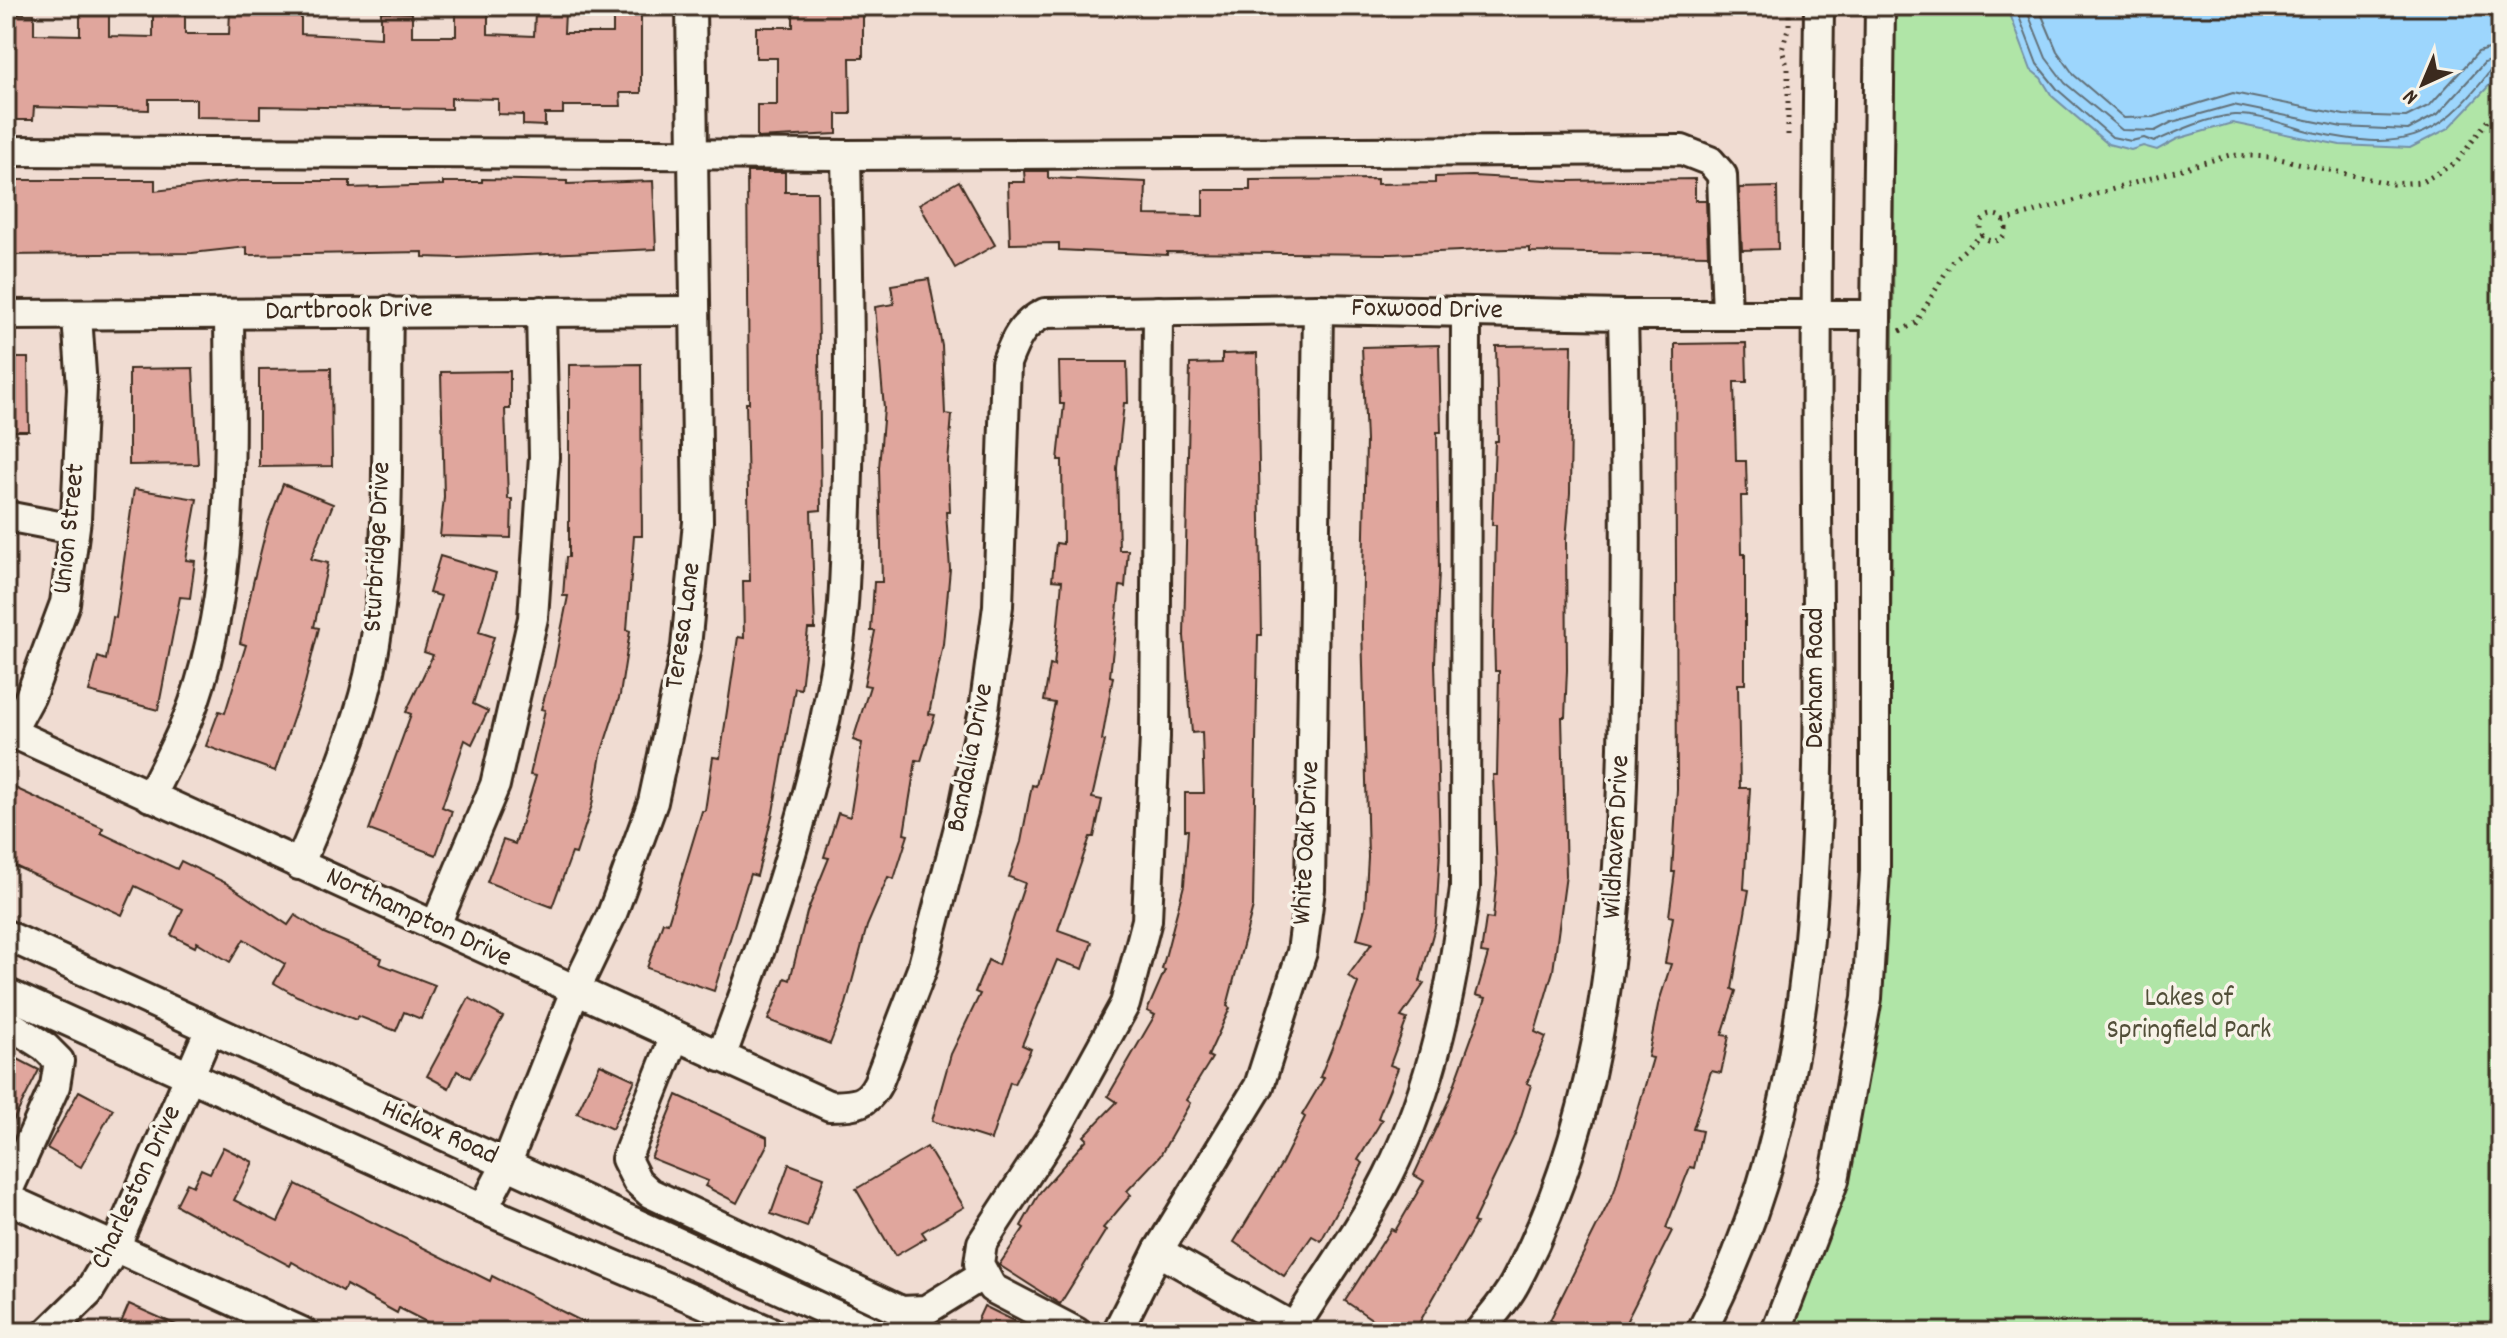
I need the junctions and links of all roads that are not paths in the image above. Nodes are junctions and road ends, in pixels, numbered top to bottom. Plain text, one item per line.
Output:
1 (691, 6) edge
2 (1819, 6) edge
3 (1880, 6) edge
4 (6, 151) edge
5 (694, 152) junction
6 (846, 155) junction
7 (1318, 309) junction
8 (388, 311) junction
9 (541, 311) junction
10 (693, 311) junction
11 (1158, 311) junction
12 (1466, 312) junction
13 (229, 314) junction
14 (6, 315) edge
15 (1623, 315) junction
16 (1727, 315) junction
17 (1815, 315) junction
18 (77, 316) junction
19 (1875, 323) junction
20 (1006, 363) joint
21 (6, 516) edge
22 (74, 529) junction
23 (8, 731) edge
24 (150, 797) junction
25 (299, 865) junction
26 (435, 927) junction
27 (6, 935) edge
28 (575, 991) junction
29 (6, 993) edge
30 (6, 1022) edge
31 (209, 1031) junction
32 (675, 1036) junction
33 (721, 1057) junction
34 (189, 1078) junction
35 (830, 1106) joint
36 (506, 1165) junction
37 (6, 1197) edge
38 (483, 1209) junction
39 (114, 1250) junction
40 (1158, 1251) junction
41 (984, 1274) junction
42 (1298, 1330) edge
43 (48, 1332) edge
44 (302, 1332) edge
45 (771, 1332) edge
46 (873, 1332) edge
47 (1076, 1332) edge
48 (1117, 1332) edge
49 (1479, 1332) edge
50 (1701, 1332) edge
51 (1776, 1332) edge

1 - 5 street, Teresa Lane
2 - 17 street, Dexham Road
3 - 19 street, Dexham Road
4 - 5 street
5 - 6 street
5 - 10 street, Teresa Lane
6 - 16 street
6 - 33 street
7 - 11 street, Foxwood Drive
7 - 12 street, Foxwood Drive
7 - 40 street, White Oak Drive
8 - 9 street, Dartbrook Drive
8 - 13 street, Dartbrook Drive
8 - 25 street, Sturbridge Drive
9 - 10 street, Dartbrook Drive
9 - 26 street
10 - 28 street, Teresa Lane
11 - 20 street, Foxwood Drive
11 - 41 street
12 - 15 street, Foxwood Drive
12 - 42 street
13 - 18 street, Dartbrook Drive
13 - 24 street
14 - 18 street, Dartbrook Drive
15 - 16 street, Foxwood Drive
15 - 49 street, Wildhaven Drive
16 - 17 street, Foxwood Drive
17 - 19 street, Foxwood Drive
17 - 50 street, Dexham Road
18 - 22 street, Union Street
19 - 51 street, Dexham Road
20 - 35 street, Bandalia Drive
21 - 22 street
22 - 23 street, Union Street
23 - 24 street, Northampton Drive
24 - 25 street, Northampton Drive
25 - 26 street, Northampton Drive
26 - 28 street, Northampton Drive
27 - 31 street, Hickox Road
28 - 32 street, Northampton Drive
28 - 36 street, Teresa Lane
29 - 34 street, Hickox Road
30 - 37 street
31 - 34 street, Charleston Drive
31 - 36 street, Hickox Road
32 - 33 street, Northampton Drive
32 - 41 street
33 - 35 street, Northampton Drive
34 - 38 street, Hickox Road
34 - 39 street, Charleston Drive
36 - 38 street, Teresa Lane
36 - 46 street, Hickox Road
37 - 39 street
38 - 45 street, Hickox Road
39 - 43 street, Charleston Drive
39 - 44 street
40 - 42 street
40 - 48 street, White Oak Drive
41 - 47 street

